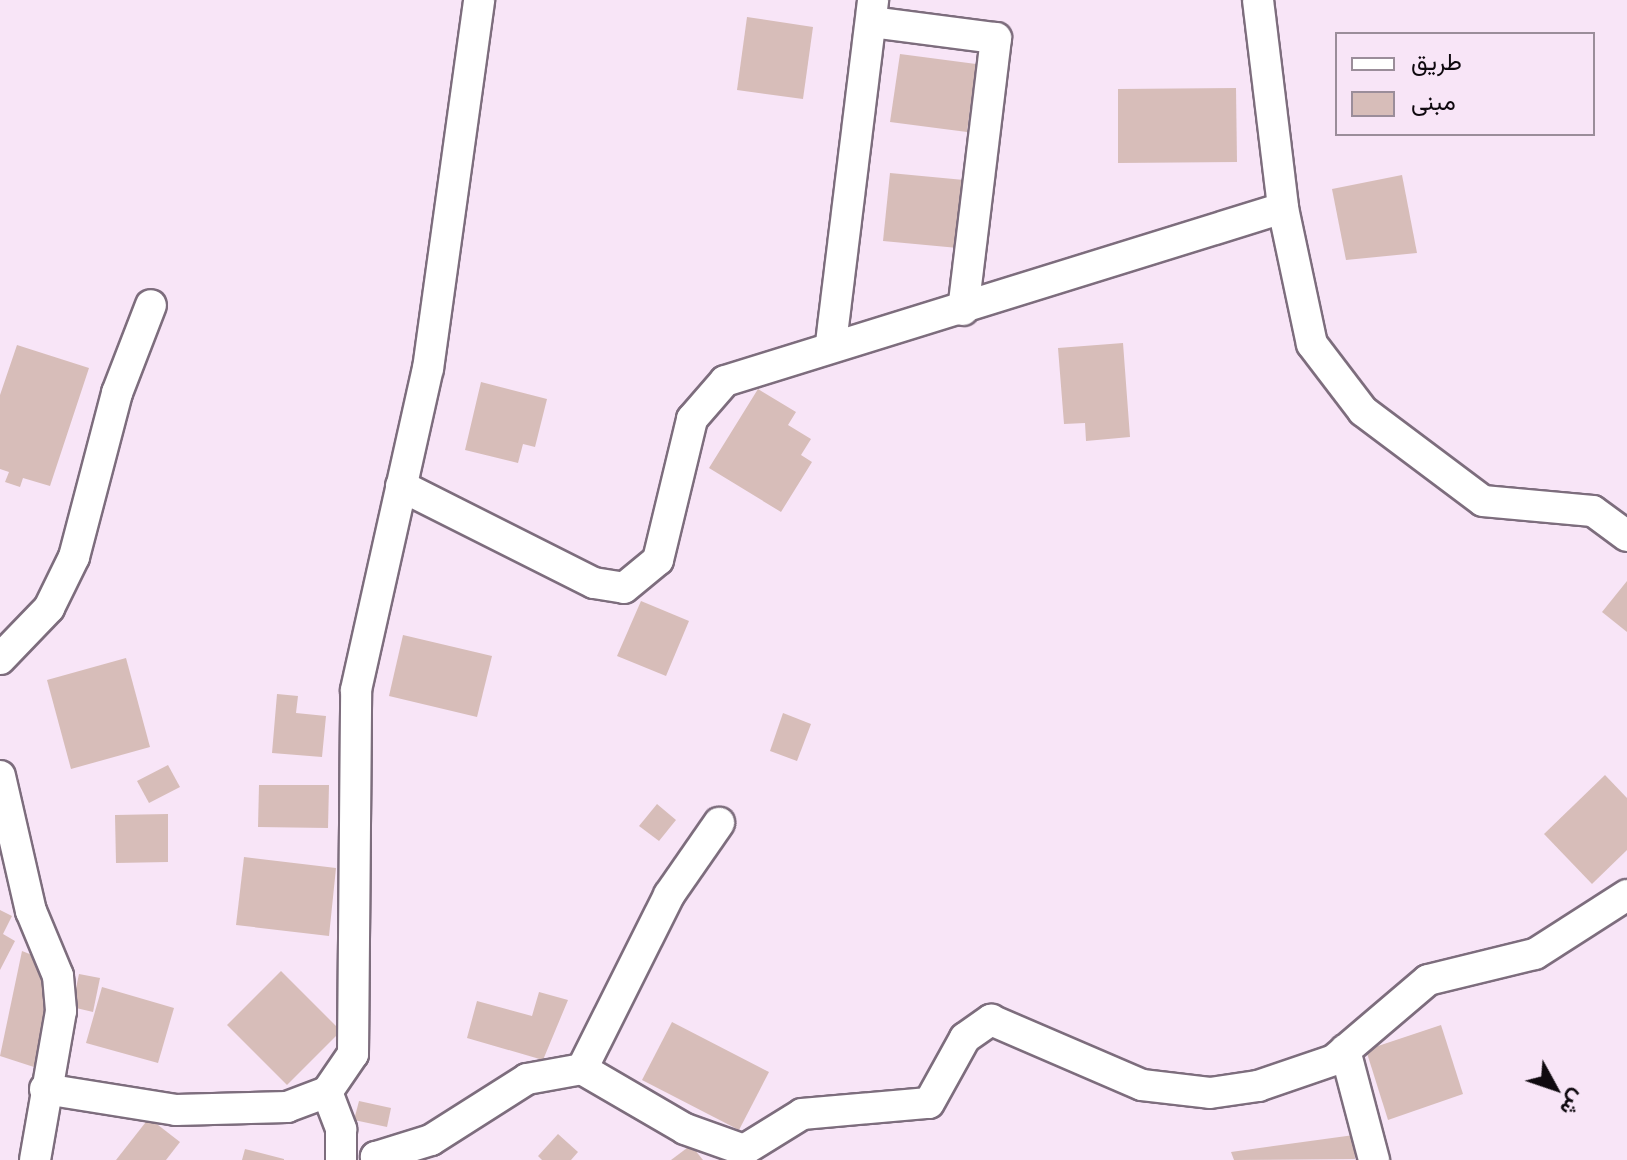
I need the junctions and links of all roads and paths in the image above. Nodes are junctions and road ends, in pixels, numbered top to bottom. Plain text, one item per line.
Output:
1 (479, 0) edge
2 (1258, 0) edge
3 (873, 11) edge
4 (1283, 208) junction
5 (151, 305) dead end
6 (963, 310) junction
7 (831, 343) junction
8 (401, 486) junction
9 (1627, 536) edge
10 (0, 659) edge
11 (0, 776) edge
12 (719, 823) dead end
13 (1627, 895) edge
14 (1345, 1050) junction
15 (582, 1069) junction
16 (45, 1089) junction
17 (327, 1092) junction
18 (342, 1149) edge
19 (379, 1158) edge
20 (35, 1160) edge
21 (1374, 1160) edge

1 - 8 street
2 - 4 street
3 - 6 street
3 - 7 street
4 - 6 street
4 - 9 street
5 - 10 street
6 - 7 street
7 - 8 street
8 - 17 street
11 - 16 street
12 - 15 street
13 - 14 street
14 - 15 street
14 - 21 street
15 - 19 street
16 - 17 street
16 - 20 street
17 - 18 street
18 - 19 street

